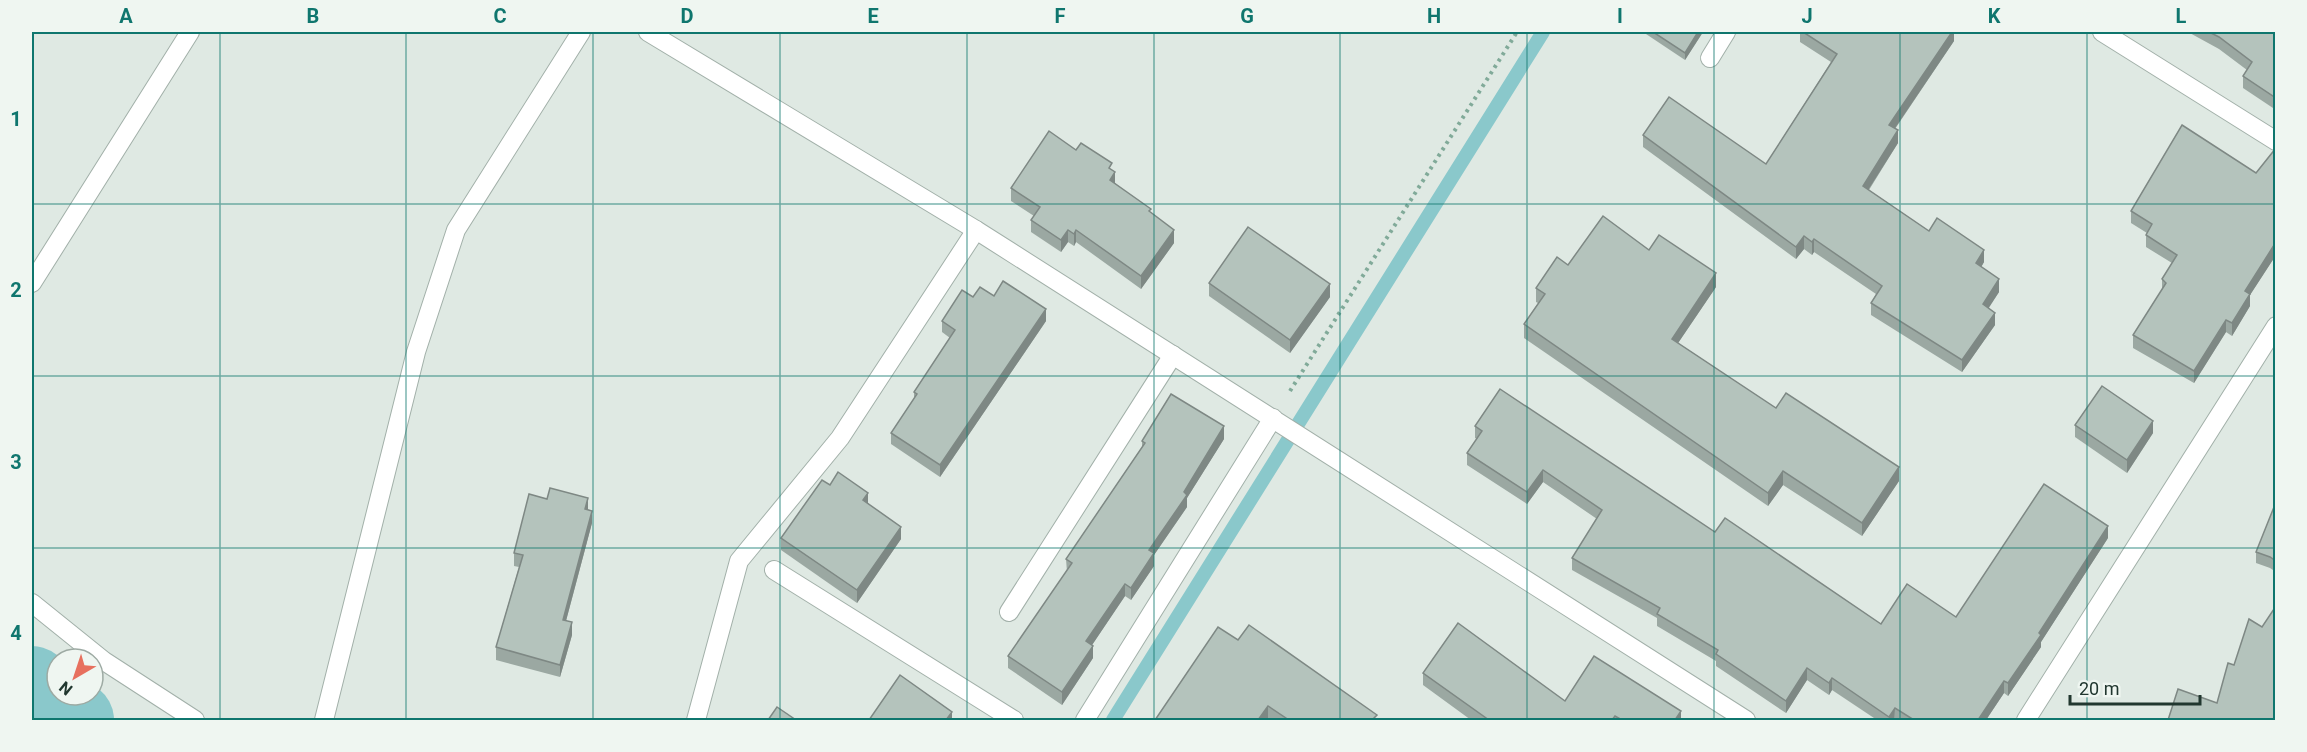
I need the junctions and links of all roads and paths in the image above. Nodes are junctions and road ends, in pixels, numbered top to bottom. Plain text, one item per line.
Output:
1 (190, 32) edge
2 (581, 32) edge
3 (648, 32) edge
4 (1517, 32) edge
5 (1726, 32) edge
6 (2102, 32) edge
7 (1710, 58) dead end
8 (2276, 141) edge
9 (976, 230) junction
10 (32, 283) edge
11 (2276, 326) edge
12 (1173, 355) junction
13 (1273, 418) junction
14 (774, 570) dead end
15 (32, 603) edge
16 (1009, 612) dead end
17 (195, 720) edge
18 (324, 720) edge
19 (696, 720) edge
20 (1014, 720) edge
21 (1084, 720) edge
22 (1746, 720) edge
23 (2026, 720) edge

1 - 10 street
2 - 18 street
3 - 9 street
4 - 13 path
5 - 7 street
6 - 8 street
9 - 12 street
9 - 19 street
11 - 23 street
12 - 13 street
12 - 16 street
13 - 21 street
13 - 22 street
14 - 20 street
15 - 17 street

